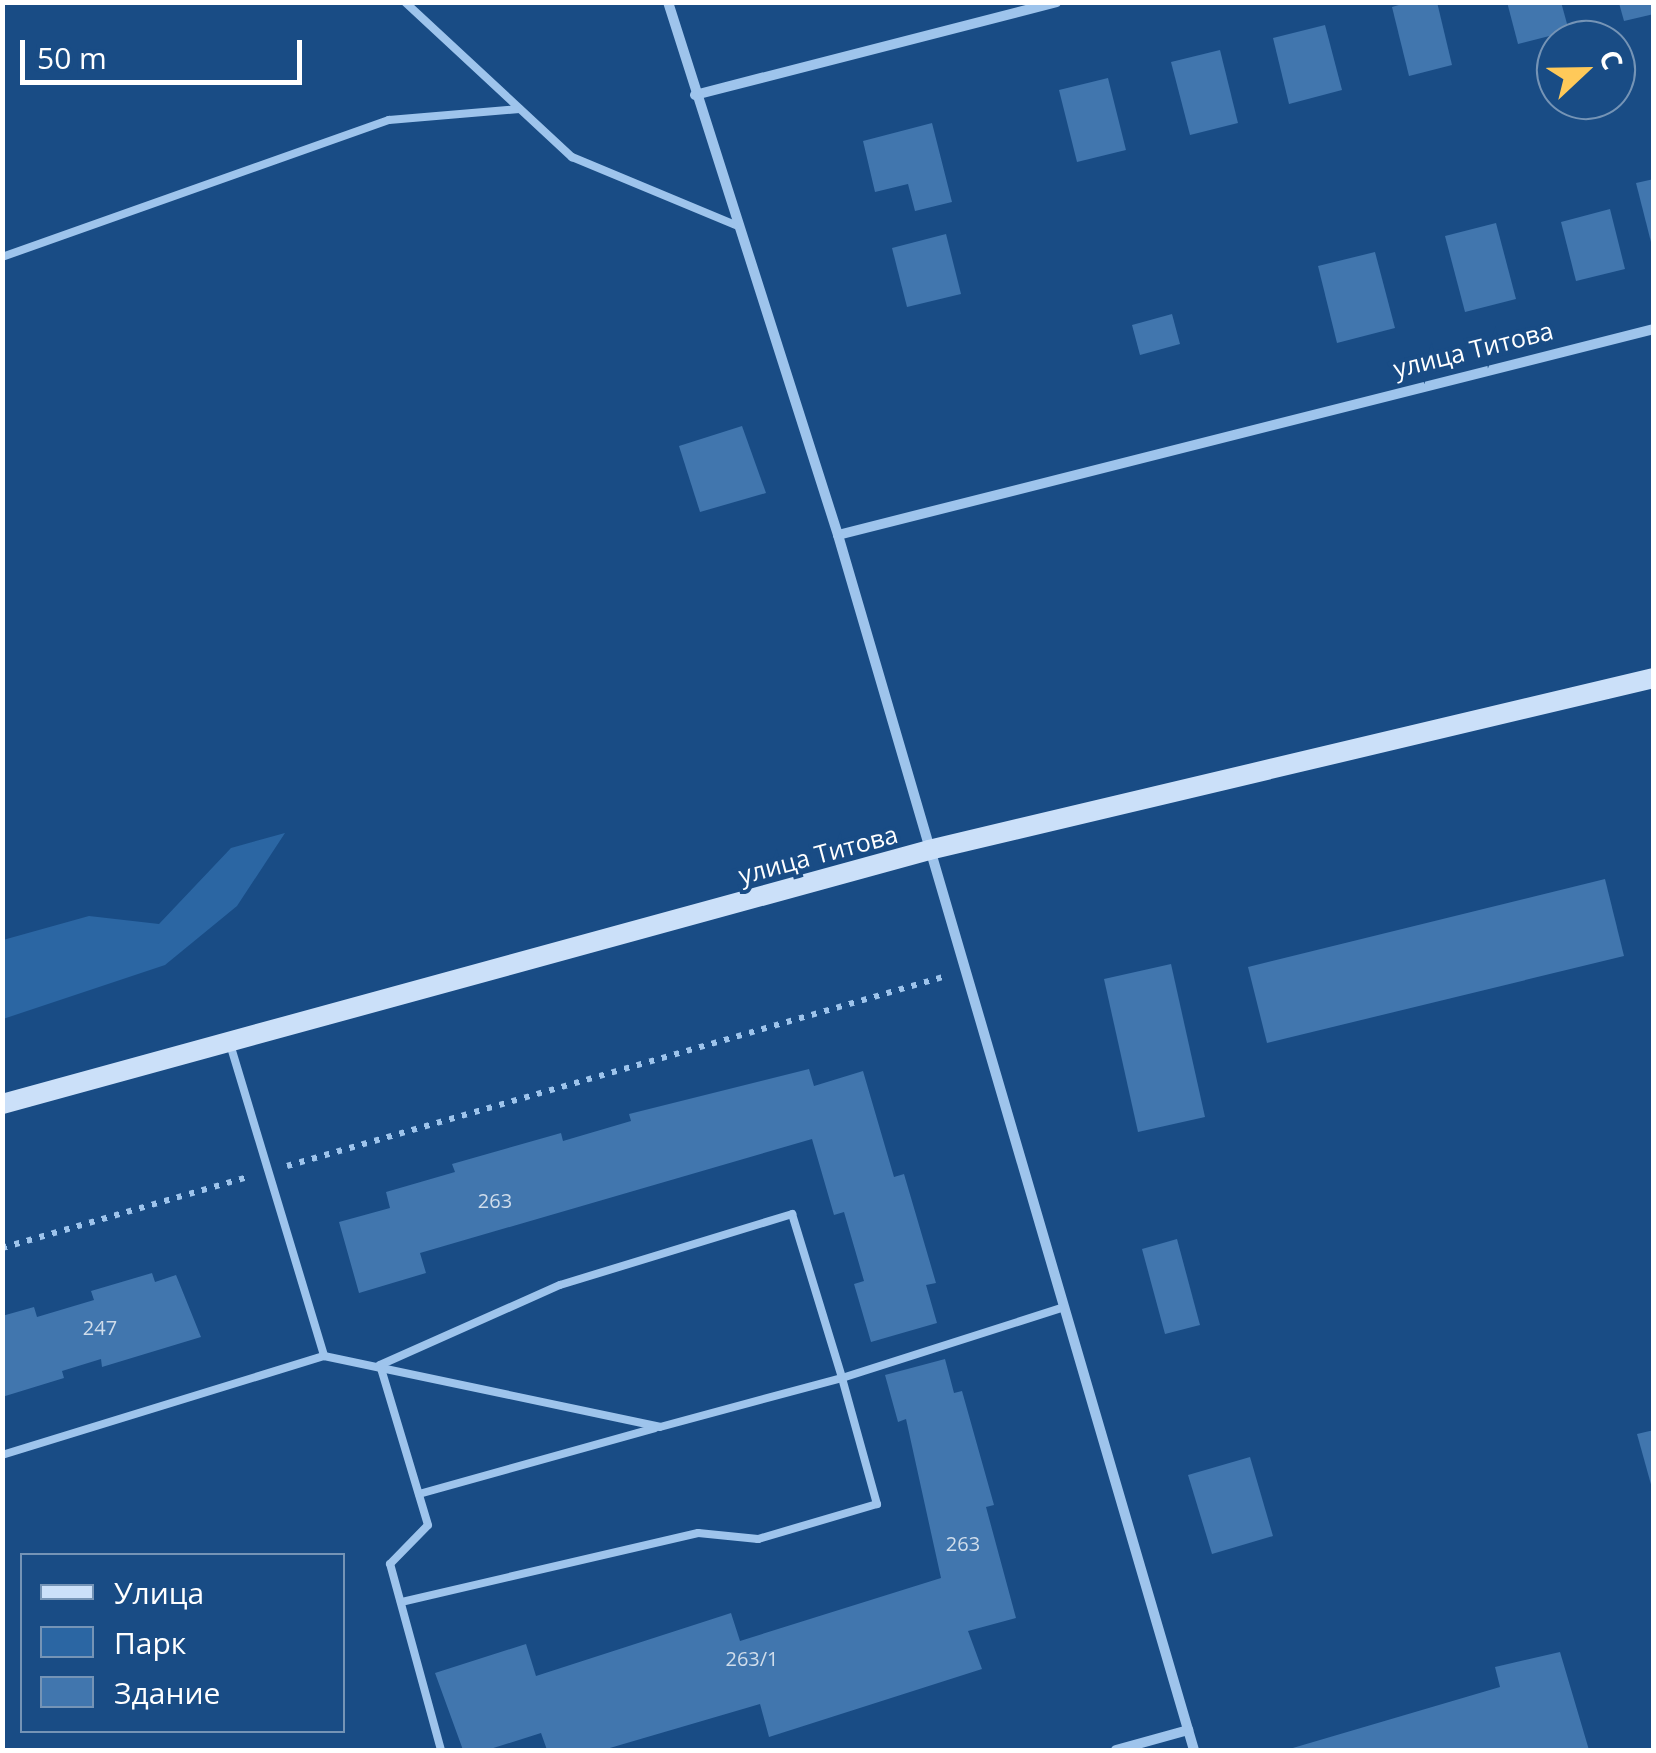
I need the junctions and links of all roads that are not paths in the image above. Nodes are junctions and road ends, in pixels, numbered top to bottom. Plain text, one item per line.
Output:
1 (405, 2) edge
2 (668, 2) edge
3 (1056, 2) edge
4 (695, 95) junction
5 (520, 109) junction
6 (738, 226) junction
7 (2, 257) edge
8 (1654, 329) edge
9 (838, 535) junction
10 (1654, 678) edge
11 (929, 850) junction
12 (228, 1039) junction
13 (2, 1104) edge
14 (1064, 1307) junction
15 (324, 1356) junction
16 (380, 1365) junction
17 (842, 1378) junction
18 (660, 1427) junction
19 (2, 1455) edge
20 (419, 1494) junction
21 (401, 1602) junction
22 (1188, 1730) junction
23 (441, 1750) edge
24 (1116, 1750) edge
25 (1194, 1750) edge

1 - 5 lane
2 - 4 street
3 - 4 street
4 - 6 street
5 - 6 lane
5 - 7 lane
6 - 9 street
8 - 9 street, улица Титова
9 - 11 street
10 - 11 main road, улица Титова
11 - 12 main road, улица Титова
11 - 14 street
12 - 13 main road, улица Титова
12 - 15 lane
14 - 17 lane
14 - 22 street
15 - 16 lane
15 - 19 lane
16 - 17 lane
16 - 18 lane
16 - 20 lane
17 - 18 lane
17 - 21 lane
18 - 20 lane
20 - 21 lane
21 - 23 lane
22 - 24 street
22 - 25 street

